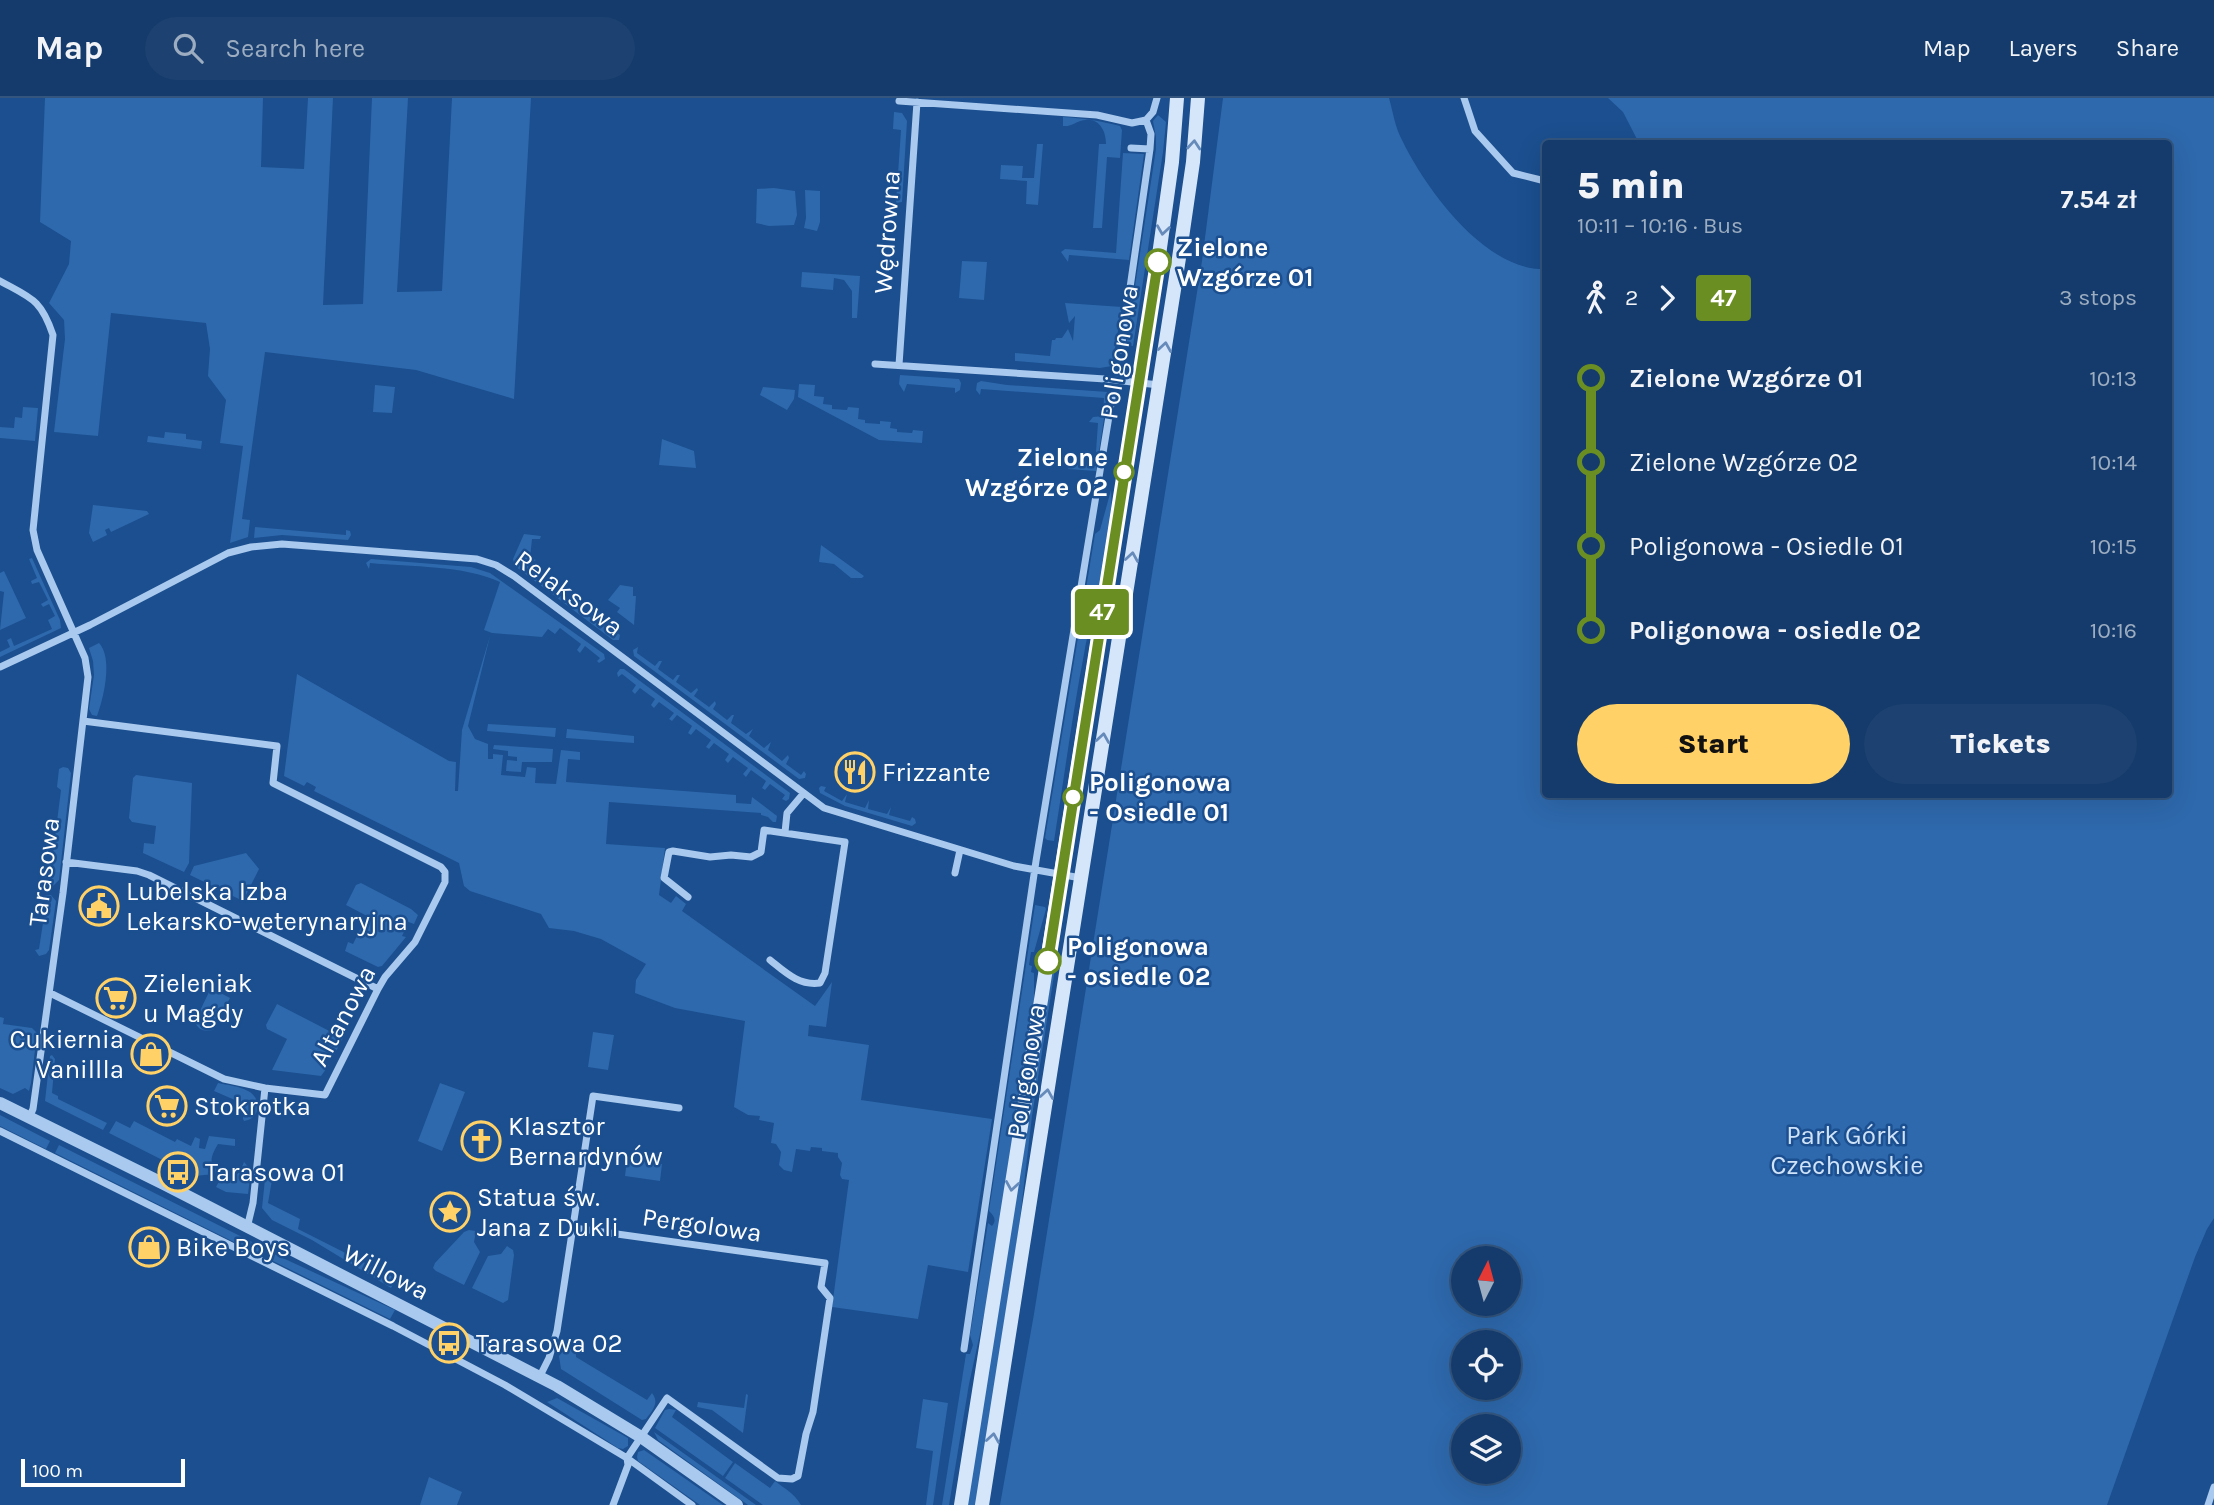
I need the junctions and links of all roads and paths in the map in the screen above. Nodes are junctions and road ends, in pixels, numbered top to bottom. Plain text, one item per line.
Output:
1 (1157, 98) edge
2 (1177, 98) edge
3 (1464, 98) edge
4 (899, 101) dead end
5 (917, 102) junction
6 (1198, 102) edge
7 (1146, 120) junction
8 (1130, 148) dead end
9 (1150, 149) junction
10 (1542, 180) edge
11 (0, 281) edge
12 (1121, 349) dead end
13 (875, 364) dead end
14 (899, 365) junction
15 (1139, 382) junction
16 (1159, 385) junction
17 (1112, 398) dead end
18 (74, 633) junction
19 (0, 667) edge
20 (83, 721) junction
21 (803, 794) junction
22 (785, 832) junction
23 (960, 850) junction
24 (66, 862) junction
25 (1035, 871) junction
26 (955, 873) dead end
27 (1061, 876) junction
28 (1081, 878) junction
29 (688, 897) dead end
30 (770, 960) dead end
31 (378, 989) junction
32 (50, 993) junction
33 (265, 1088) junction
34 (0, 1103) edge
35 (679, 1108) dead end
36 (29, 1118) junction
37 (0, 1131) edge
38 (247, 1228) junction
39 (574, 1228) junction
40 (964, 1349) dead end
41 (540, 1376) junction
42 (640, 1437) junction
43 (627, 1458) junction
44 (2214, 1487) edge
45 (613, 1505) edge
46 (692, 1505) edge
47 (737, 1505) edge
48 (961, 1505) edge
49 (982, 1505) edge
50 (2208, 1505) edge

1 - 7 street
2 -> 15 main road, Poligonowa
3 - 10 street
4 - 5 street
5 - 7 street
5 - 14 street, Wędrowna
16 -> 6 main road, Poligonowa
7 - 9 street
8 - 9 street
9 - 12 street
11 - 18 street, Tarasowa
13 - 14 street
14 - 15 street
15 - 16 street
15 - 27 main road, Poligonowa
28 -> 16 main road, Poligonowa
17 - 25 street
18 - 19 street, Relaksowa
18 - 20 street, Tarasowa
18 - 21 street, Relaksowa
20 - 24 street, Tarasowa
20 - 31 street, Altanowa
21 - 22 street
21 - 23 street, Relaksowa
22 - 29 street
22 - 30 street
23 - 25 street, Relaksowa
23 - 26 street
24 - 31 street
24 - 32 street, Tarasowa
25 - 27 street, Relaksowa
25 - 40 street
27 - 28 street, Relaksowa
27 -> 48 main road, Poligonowa
49 -> 28 main road, Poligonowa
31 - 33 street, Altanowa
32 - 33 street
32 - 36 street, Tarasowa
33 - 38 street
34 - 36 street, Willowa
35 - 39 street
36 - 38 street, Willowa
37 - 43 street
38 - 41 street, Willowa
39 - 41 street
39 - 42 street, Pergolowa
41 - 42 street, Willowa
42 - 43 street
42 - 47 street, Willowa
43 - 45 street
43 - 46 street
44 - 50 street

